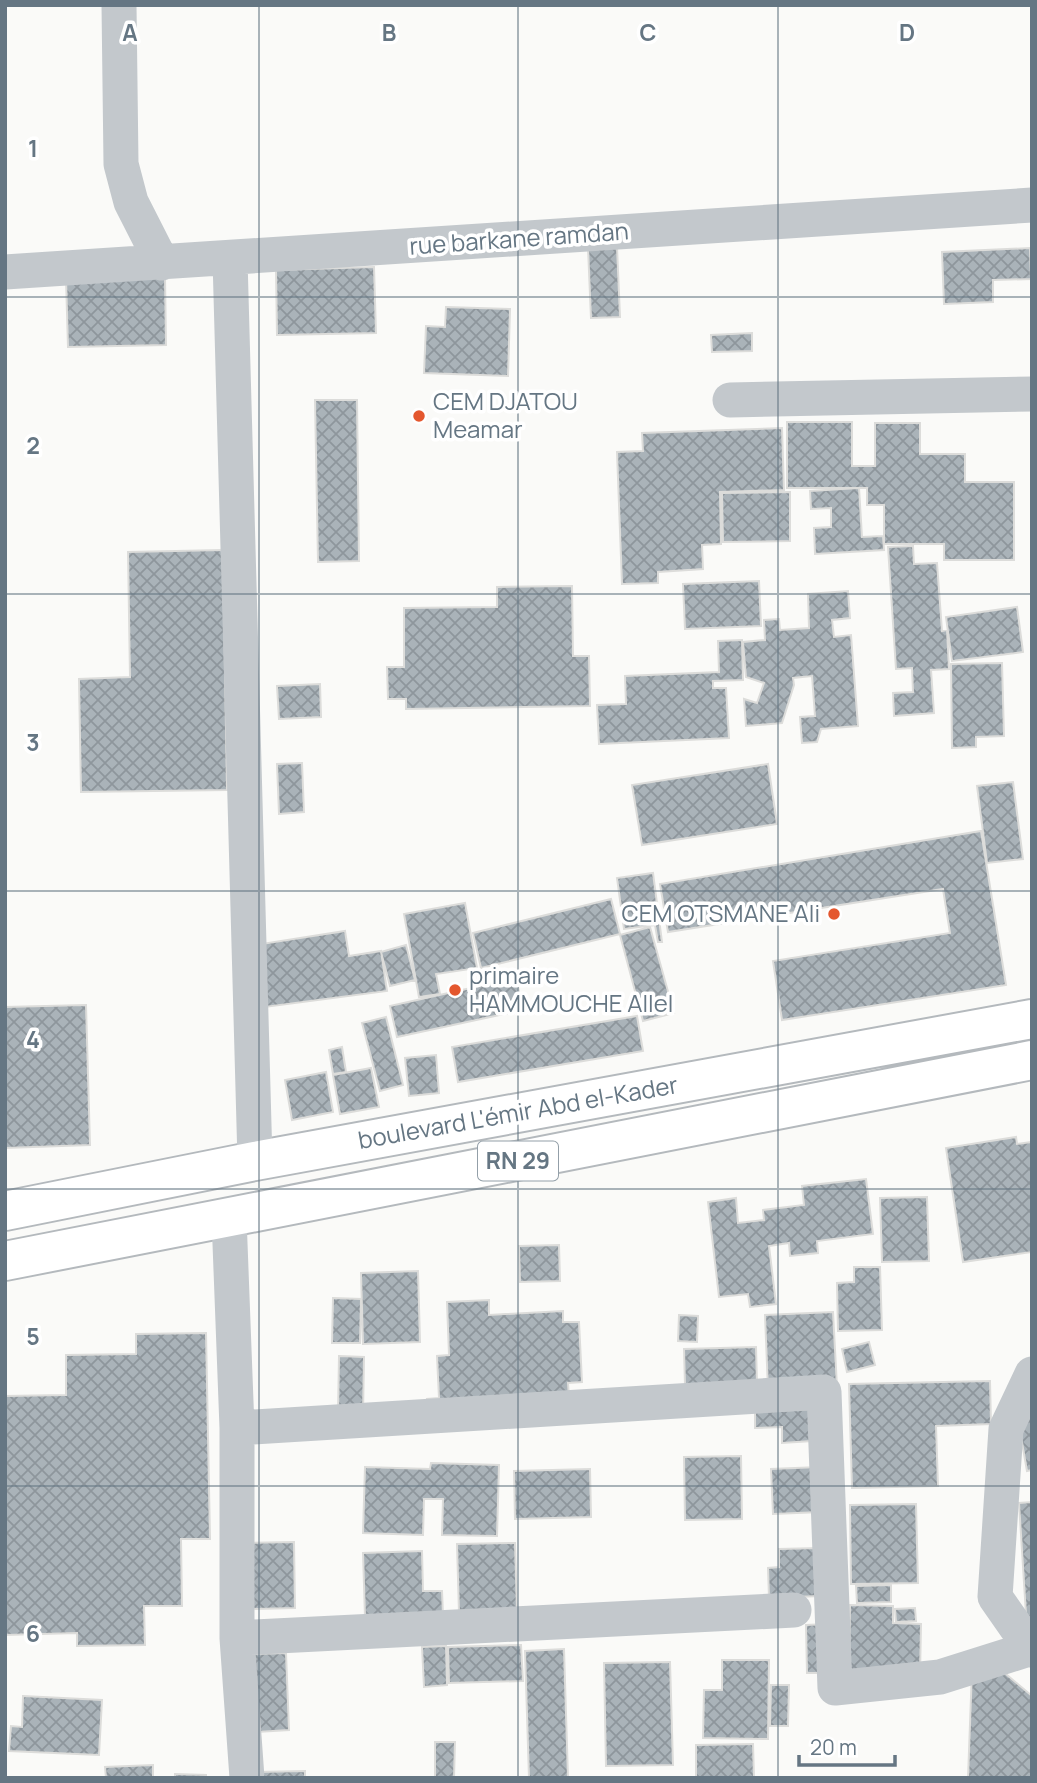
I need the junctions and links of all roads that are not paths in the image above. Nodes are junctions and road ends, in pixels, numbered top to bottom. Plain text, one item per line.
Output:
1 (120, 5) edge
2 (1032, 205) edge
3 (230, 259) junction
4 (162, 263) junction
5 (5, 272) edge
6 (1032, 394) edge
7 (730, 400) dead end
8 (1032, 1019) edge
9 (1032, 1060) edge
10 (255, 1161) junction
11 (5, 1211) edge
12 (229, 1217) junction
13 (5, 1261) edge
14 (1032, 1374) edge
15 (237, 1428) junction
16 (794, 1610) dead end
17 (237, 1638) junction
18 (1031, 1649) edge
19 (247, 1778) edge

1 - 4 street
2 - 3 street, rue barkane ramdan
3 - 4 street, rue barkane ramdan
3 - 10 street
4 - 5 street, rue barkane ramdan
6 - 7 street
8 - 10 highway, boulevard L'émir Abd el-Kader / RN 29
9 - 12 highway, RN 29
10 - 11 highway, boulevard L'émir Abd el-Kader / RN 29
12 - 13 highway, RN 29
12 - 15 street
14 - 18 street
15 - 17 street
15 - 18 street
16 - 17 street
17 - 19 street

